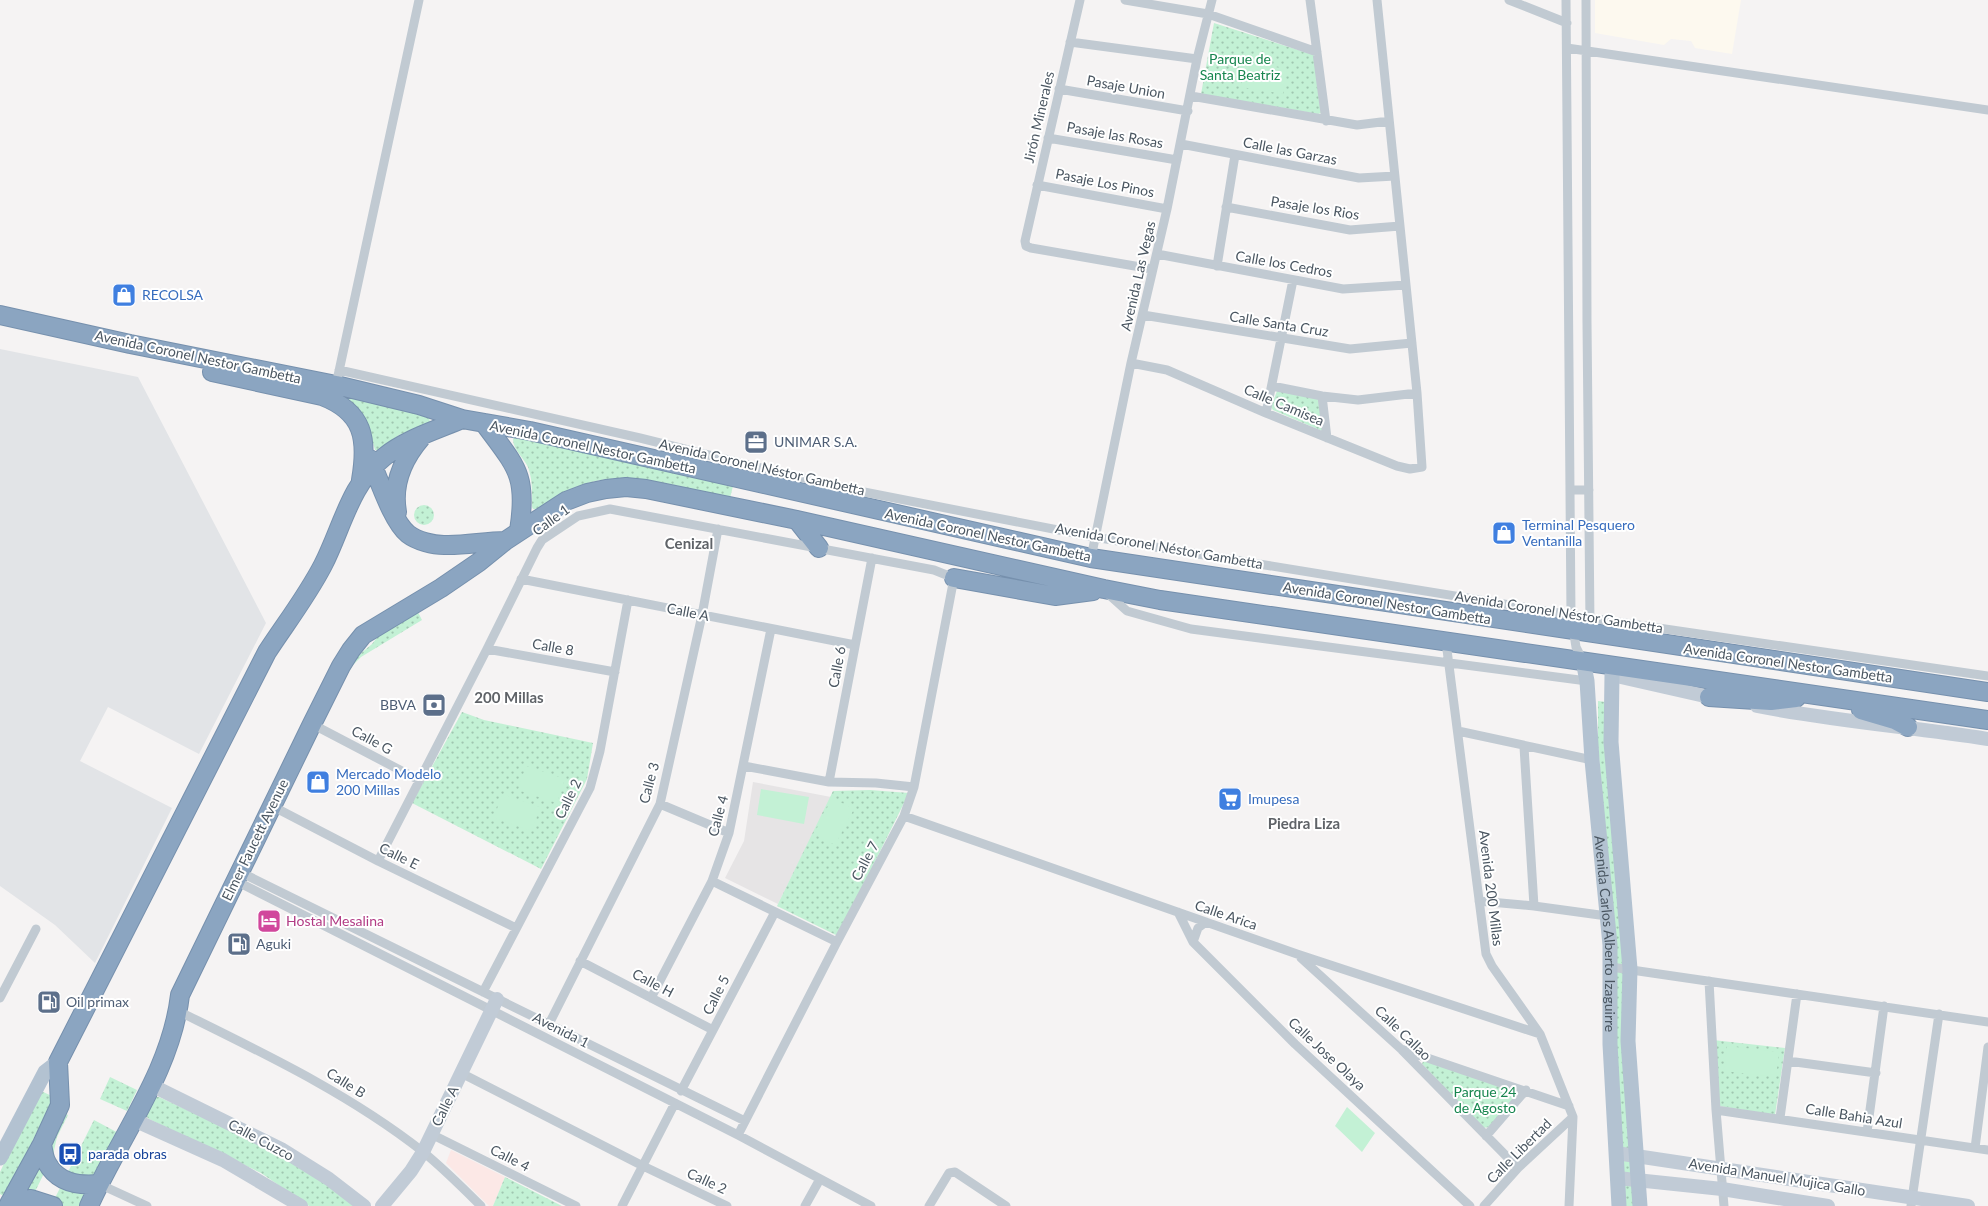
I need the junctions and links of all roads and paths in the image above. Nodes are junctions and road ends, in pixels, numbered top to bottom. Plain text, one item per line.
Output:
1 (419, 0) edge
2 (1080, 0) edge
3 (1125, 0) edge
4 (1212, 0) edge
5 (1310, 0) edge
6 (1377, 0) edge
7 (1508, 0) edge
8 (1566, 0) edge
9 (1586, 0) edge
10 (1208, 14) junction
11 (1567, 23) junction
12 (1070, 42) junction
13 (1567, 48) junction
14 (1587, 51) junction
15 (1317, 52) junction
16 (1198, 59) junction
17 (1059, 89) junction
18 (1191, 96) junction
19 (1988, 110) edge
20 (1188, 111) junction
21 (1326, 121) junction
22 (1389, 121) junction
23 (1048, 138) junction
24 (1181, 144) junction
25 (1235, 155) junction
26 (1177, 160) junction
27 (1395, 176) junction
28 (1038, 185) junction
29 (1226, 207) junction
30 (1167, 209) junction
31 (1400, 226) junction
32 (1157, 254) junction
33 (1217, 266) junction
34 (1152, 269) junction
35 (1293, 280) junction
36 (1406, 285) junction
37 (0, 315) edge
38 (1143, 315) junction
39 (0, 326) edge
40 (1282, 338) junction
41 (1412, 343) junction
42 (1132, 363) junction
43 (338, 377) junction
44 (1272, 386) junction
45 (1417, 393) junction
46 (1322, 396) junction
47 (1266, 413) junction
48 (462, 418) junction
49 (484, 423) junction
50 (422, 437) junction
51 (1327, 438) junction
52 (365, 447) junction
53 (374, 467) junction
54 (361, 480) junction
55 (1570, 490) junction
56 (1589, 490) junction
57 (797, 520) junction
58 (400, 525) junction
59 (718, 529) junction
60 (512, 536) junction
61 (1094, 537) junction
62 (819, 548) junction
63 (872, 558) junction
64 (1091, 558) junction
65 (954, 578) junction
66 (521, 579) junction
67 (1104, 590) junction
68 (628, 600) junction
69 (702, 615) junction
70 (1572, 623) junction
71 (1590, 626) junction
72 (771, 628) junction
73 (1446, 642) junction
74 (855, 645) junction
75 (487, 649) junction
76 (1583, 661) junction
77 (1449, 664) junction
78 (615, 672) junction
79 (1612, 674) junction
80 (1988, 676) edge
81 (1587, 681) junction
82 (1988, 692) edge
83 (1822, 695) junction
84 (1709, 697) junction
85 (1841, 698) junction
86 (1988, 720) edge
87 (312, 724) junction
88 (1908, 727) junction
89 (1458, 731) junction
90 (1988, 739) edge
91 (1524, 747) junction
92 (1592, 760) junction
93 (744, 766) junction
94 (419, 780) junction
95 (829, 782) junction
96 (914, 787) junction
97 (660, 804) junction
98 (272, 806) junction
99 (904, 816) junction
100 (729, 833) junction
101 (378, 861) junction
102 (238, 877) junction
103 (712, 881) junction
104 (1479, 901) junction
105 (1534, 906) junction
106 (775, 912) junction
107 (1178, 912) junction
108 (1607, 916) junction
109 (1206, 922) junction
110 (516, 928) junction
111 (36, 930) dead end
112 (837, 942) junction
113 (1193, 942) junction
114 (1297, 954) junction
115 (580, 960) junction
116 (1328, 964) junction
117 (1611, 967) junction
118 (1630, 969) junction
119 (1321, 976) junction
120 (1709, 981) junction
121 (483, 992) junction
122 (1797, 994) junction
123 (0, 998) edge
124 (651, 998) junction
125 (495, 1005) junction
126 (1884, 1006) junction
127 (178, 1010) junction
128 (1938, 1014) junction
129 (1988, 1022) edge
130 (549, 1024) junction
131 (713, 1030) junction
132 (1540, 1034) junction
133 (1988, 1047) edge
134 (1401, 1049) junction
135 (1788, 1061) junction
136 (58, 1062) junction
137 (461, 1073) junction
138 (1876, 1073) junction
139 (150, 1085) junction
140 (1526, 1090) junction
141 (682, 1091) junction
142 (675, 1103) junction
143 (1569, 1106) junction
144 (1716, 1110) junction
145 (1573, 1117) junction
146 (1780, 1118) junction
147 (134, 1120) junction
148 (745, 1121) junction
149 (1867, 1132) junction
150 (431, 1134) junction
151 (738, 1134) junction
152 (1486, 1136) junction
153 (1920, 1140) junction
154 (42, 1144) junction
155 (1974, 1148) junction
156 (1988, 1150) edge
157 (423, 1152) junction
158 (1616, 1153) junction
159 (1636, 1156) junction
160 (0, 1158) edge
161 (644, 1166) junction
162 (1518, 1168) junction
163 (1720, 1169) junction
164 (1617, 1178) junction
165 (820, 1179) junction
166 (1638, 1180) junction
167 (99, 1184) junction
168 (1722, 1189) junction
169 (1912, 1202) edge
170 (9, 1204) edge
171 (53, 1206) edge
172 (89, 1206) edge
173 (147, 1206) edge
174 (301, 1206) edge
175 (364, 1206) edge
176 (382, 1206) edge
177 (480, 1206) edge
178 (576, 1206) edge
179 (622, 1206) edge
180 (727, 1206) edge
181 (805, 1206) edge
182 (872, 1206) edge
183 (929, 1206) edge
184 (1006, 1206) edge
185 (1470, 1206) edge
186 (1484, 1206) edge
187 (1569, 1206) edge
188 (1619, 1206) edge
189 (1640, 1206) edge
190 (1724, 1206) edge
191 (1828, 1206) edge
192 (1968, 1206) edge

1 - 43 street
2 - 12 street, Jirón Minerales
3 - 10 street
4 - 10 street, Avenida Las Vegas
5 - 15 street
6 - 22 street
7 - 11 street
8 - 11 street
9 - 14 street
10 - 15 street
10 - 16 street, Avenida Las Vegas
11 - 13 street
12 - 16 street
12 - 17 street, Jirón Minerales
13 - 14 street
13 - 55 street
14 - 19 street
14 - 56 street
15 - 21 street
16 - 18 street, Avenida Las Vegas
17 - 20 street, Pasaje Union
17 - 23 street, Jirón Minerales
18 - 20 street, Avenida Las Vegas
18 - 21 street
20 - 24 street, Avenida Las Vegas
21 - 22 street
22 - 27 street
23 - 26 street, Pasaje las Rosas
23 - 28 street, Jirón Minerales
24 - 25 street, Calle las Garzas
24 - 26 street, Avenida Las Vegas
25 - 27 street, Calle las Garzas
25 - 29 street
26 - 30 street, Avenida Las Vegas
27 - 31 street
28 - 30 street, Pasaje Los Pinos
28 - 34 street, Jirón Minerales
29 - 31 street, Pasaje los Rios
29 - 33 street
30 - 32 street, Avenida Las Vegas
31 - 36 street
32 - 33 street, Calle los Cedros
32 - 34 street, Avenida Las Vegas
33 - 35 street, Calle los Cedros
34 - 38 street, Avenida Las Vegas
35 - 36 street, Calle los Cedros
35 - 40 street
36 - 41 street
37 - 43 highway, Avenida Coronel Nestor Gambetta
38 - 40 street, Calle Santa Cruz
38 - 42 street, Avenida Las Vegas
39 - 52 highway, Avenida Coronel Nestor Gambetta
40 - 41 street, Calle Santa Cruz
40 - 44 street
41 - 45 street
42 - 47 street, Calle Camisea
42 - 61 street, Avenida Las Vegas
43 - 48 highway, Avenida Coronel Nestor Gambetta
43 - 61 street, Avenida Coronel Néstor Gambetta
44 - 46 street
44 - 47 street
45 - 46 street
45 - 51 street, Calle Camisea
46 - 51 street
47 - 51 street, Calle Camisea
48 - 49 highway, Avenida Coronel Nestor Gambetta
48 - 50 highway
49 - 60 highway
49 - 64 highway, Avenida Coronel Nestor Gambetta
50 - 53 highway
50 - 58 highway
52 - 53 highway
52 - 54 highway, Avenida Coronel Nestor Gambetta
53 - 54 highway
53 - 58 highway
54 - 136 highway
55 - 56 street
55 - 70 street
56 - 71 street
57 - 60 highway, Avenida Coronel Nestor Gambetta
57 - 62 highway
57 - 67 highway, Avenida Coronel Nestor Gambetta
58 - 60 highway
59 - 62 street, Calle 1
59 - 66 street, Calle 1
59 - 69 street, Calle 3
60 - 87 highway, Elmer Faucett Avenue
61 - 64 street, Avenida Las Vegas
61 - 70 street, Avenida Coronel Néstor Gambetta
62 - 63 street, Calle 1
63 - 65 street, Calle 1
63 - 74 street, Calle 6
64 - 70 highway, Avenida Coronel Nestor Gambetta
65 - 67 highway
65 - 96 street, Calle 7
66 - 68 street, Calle A
66 - 75 street, Calle 1
67 - 73 highway, Avenida Coronel Nestor Gambetta
67 - 77 street
68 - 69 street, Calle A
68 - 78 street, Calle 2
69 - 72 street, Calle A
69 - 97 street, Calle 3
70 - 71 highway, Avenida Coronel Nestor Gambetta
70 - 76 street
71 - 80 street, Avenida Coronel Néstor Gambetta
71 - 82 highway, Avenida Coronel Nestor Gambetta
72 - 74 street, Calle A
72 - 93 street, Calle 4
73 - 76 highway, Avenida Coronel Nestor Gambetta
73 - 77 street, Avenida 200 Millas
74 - 95 street, Calle 6
75 - 78 street, Calle 8
75 - 94 street, Calle 1
76 - 79 highway
76 - 81 main road, Avenida Carlos Alberto Izaguirre
76 - 83 highway, Avenida Coronel Nestor Gambetta
77 - 81 street
77 - 89 street, Avenida 200 Millas
78 - 110 street, Calle 2
79 - 84 street
79 - 118 main road, Avenida Carlos Alberto Izaguirre
81 - 92 main road, Avenida Carlos Alberto Izaguirre
83 - 84 highway
83 - 85 highway, Avenida Coronel Nestor Gambetta
84 - 88 street
85 - 86 highway, Avenida Coronel Nestor Gambetta
85 - 88 highway
87 - 94 street, Calle G
87 - 98 highway, Elmer Faucett Avenue
88 - 90 street
89 - 91 street
89 - 104 street, Avenida 200 Millas
91 - 92 street
91 - 105 street
92 - 108 main road, Avenida Carlos Alberto Izaguirre
93 - 95 street
93 - 100 street, Calle 4
94 - 101 street, Calle 1
95 - 96 street
96 - 99 street, Calle 7
97 - 100 street
97 - 115 street, Calle 3
98 - 101 street, Calle E
98 - 102 highway, Elmer Faucett Avenue
99 - 107 street, Calle Arica
99 - 112 street, Calle 7
100 - 103 street, Calle 4
101 - 110 street, Calle E
102 - 121 street, Avenida 1
102 - 125 street, Avenida 1
102 - 127 highway, Elmer Faucett Avenue
103 - 106 street
103 - 124 street, Calle 4
104 - 105 street
104 - 132 street, Avenida 200 Millas
105 - 108 street
106 - 112 street
106 - 131 street, Calle 5
107 - 109 street, Calle Arica
107 - 113 street, Calle Jose Olaya
108 - 117 main road, Avenida Carlos Alberto Izaguirre
109 - 113 street
109 - 114 street, Calle Arica
110 - 121 street, Calle 2
111 - 123 street
112 - 148 street, Calle 7
113 - 185 street, Calle Jose Olaya
114 - 116 street, Calle Arica
114 - 119 street, Calle Callao
115 - 124 street, Calle H
115 - 130 street, Calle 3
116 - 119 street
116 - 132 street, Calle Arica
117 - 118 street
117 - 158 main road, Avenida Carlos Alberto Izaguirre
118 - 120 street
118 - 159 main road, Avenida Carlos Alberto Izaguirre
119 - 134 street, Calle Callao
120 - 122 street
120 - 144 street
121 - 125 street, Avenida 1
122 - 126 street
122 - 135 street
124 - 131 street, Calle H
125 - 130 street, Avenida 1
125 - 137 street, Calle A
125 - 142 street, Avenida 1
126 - 128 street
126 - 138 street
127 - 139 highway, Elmer Faucett Avenue
127 - 157 street, Calle B
128 - 129 street
128 - 153 street
130 - 141 street, Avenida 1
131 - 141 street, Calle 5
132 - 143 street, Avenida 200 Millas
133 - 155 street
134 - 140 street
134 - 152 street, Calle Callao
135 - 138 street
135 - 146 street
136 - 154 highway
136 - 160 main road
137 - 150 street, Calle A
137 - 161 street, Calle 2
138 - 149 street
139 - 147 highway, Elmer Faucett Avenue
139 - 175 street, Calle Cuzco
140 - 143 street
140 - 152 street
141 - 148 street, Avenida 1
142 - 151 street, Avenida 1
142 - 161 street
143 - 145 street, Avenida 200 Millas
144 - 146 street, Calle Bahia Azul
144 - 163 street
145 - 162 street, Calle Libertad
145 - 187 street, Avenida 200 Millas
146 - 149 street, Calle Bahia Azul
147 - 167 highway, Elmer Faucett Avenue
147 - 174 street
148 - 151 street, Calle 7
149 - 153 street, Calle Bahia Azul
150 - 157 street, Calle A
150 - 178 street, Calle 4
151 - 165 street, Avenida 1
152 - 162 street, Calle Callao
153 - 155 street, Calle Bahia Azul
153 - 169 street
154 - 167 highway
154 - 170 highway
155 - 156 street, Calle Bahia Azul
157 - 176 street, Calle A
157 - 177 street, Calle B
158 - 159 street, Avenida Manuel Mujica Gallo
158 - 164 main road, Avenida Carlos Alberto Izaguirre
159 - 163 street, Avenida Manuel Mujica Gallo
159 - 166 main road, Avenida Carlos Alberto Izaguirre
161 - 179 street
161 - 180 street, Calle 2
162 - 186 street, Calle Libertad
163 - 168 street
163 - 169 street, Avenida Manuel Mujica Gallo
164 - 166 street, Avenida Manuel Mujica Gallo
164 - 188 main road, Avenida Carlos Alberto Izaguirre
165 - 181 street
165 - 182 street, Avenida 1
166 - 168 street, Avenida Manuel Mujica Gallo
166 - 189 main road, Avenida Carlos Alberto Izaguirre
167 - 172 highway, Elmer Faucett Avenue
167 - 173 street
168 - 190 street
168 - 191 street, Avenida Manuel Mujica Gallo
169 - 192 street, Avenida Manuel Mujica Gallo
170 - 171 highway
183 - 184 street

